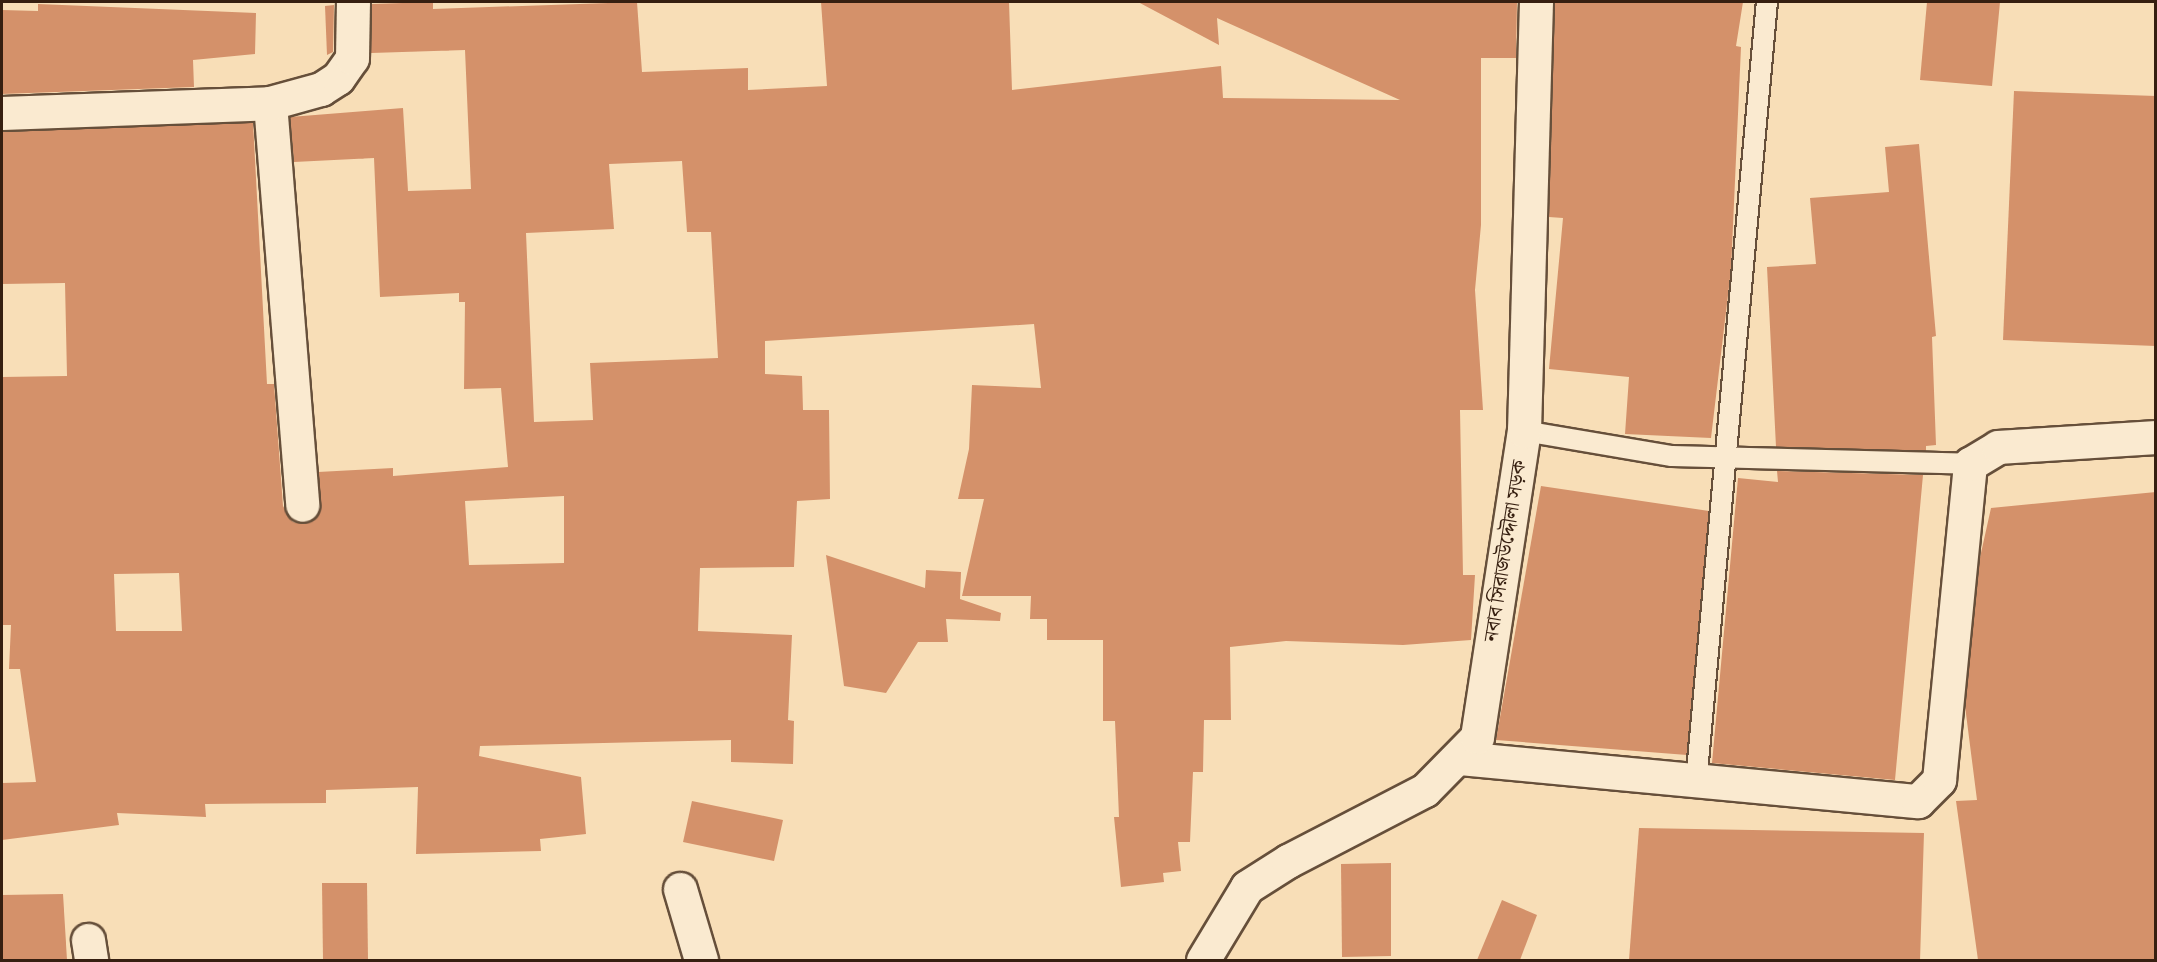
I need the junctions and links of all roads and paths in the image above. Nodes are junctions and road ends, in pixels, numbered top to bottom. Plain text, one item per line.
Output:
1 (353, 2) edge
2 (1536, 2) edge
3 (1767, 2) edge
4 (270, 103) junction
5 (2, 113) edge
6 (1524, 431) junction
7 (2156, 437) edge
8 (1728, 458) junction
9 (1970, 464) junction
10 (302, 505) dead end
11 (1460, 758) junction
12 (1696, 783) junction
13 (680, 889) dead end
14 (701, 960) edge
15 (1203, 960) edge

1 - 4 street
2 - 6 street, নবাব সিরাজউদ্দৌলা সড়ক
3 - 8 lane
4 - 5 street
4 - 10 street
6 - 8 lane
6 - 11 street, নবাব সিরাজউদ্দৌলা সড়ক
7 - 9 street
8 - 9 lane
8 - 12 lane
9 - 12 street
11 - 12 street
11 - 15 street, নবাব সিরাজউদ্দৌলা সড়ক
13 - 14 street

